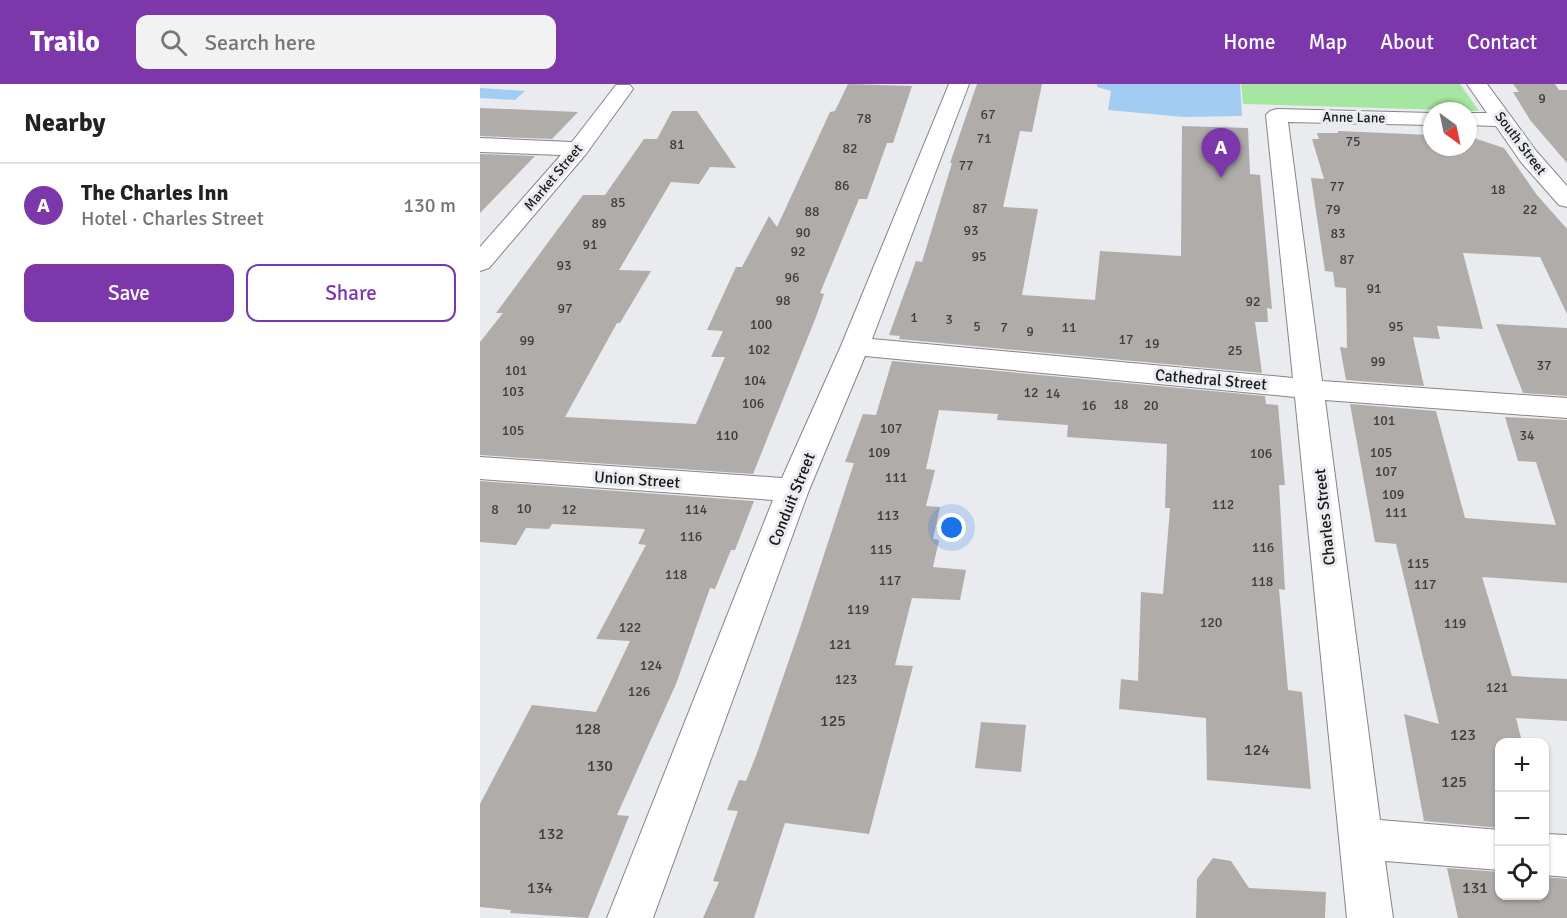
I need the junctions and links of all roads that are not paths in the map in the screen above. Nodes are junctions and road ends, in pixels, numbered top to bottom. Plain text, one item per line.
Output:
1 (959, 84) edge
2 (1477, 84) edge
3 (624, 89) dead end
4 (1277, 115) joint
5 (1423, 119) edge
6 (1477, 119) edge
7 (1503, 120) junction
8 (480, 146) edge
9 (578, 149) junction
10 (1567, 200) edge
11 (480, 263) edge
12 (855, 346) junction
13 (1309, 389) junction
14 (1567, 408) edge
15 (480, 468) edge
16 (794, 490) junction
17 (1360, 839) junction
18 (1495, 850) edge
19 (1549, 854) edge
20 (1567, 856) edge
21 (630, 918) edge
22 (1370, 918) edge

1 - 12 street, Conduit Street
2 - 7 street, South Street
3 - 9 street, Market Street
4 - 5 street, Anne Lane
4 - 13 street, Charles Street
6 - 7 street
7 - 10 street, South Street
8 - 9 street
9 - 11 street, Market Street
12 - 13 street, Cathedral Street
12 - 16 street, Conduit Street
13 - 14 street, Cathedral Street
13 - 17 street, Charles Street
15 - 16 street, Union Street
16 - 21 street, Conduit Street
17 - 18 street
17 - 22 street, Charles Street
19 - 20 street

